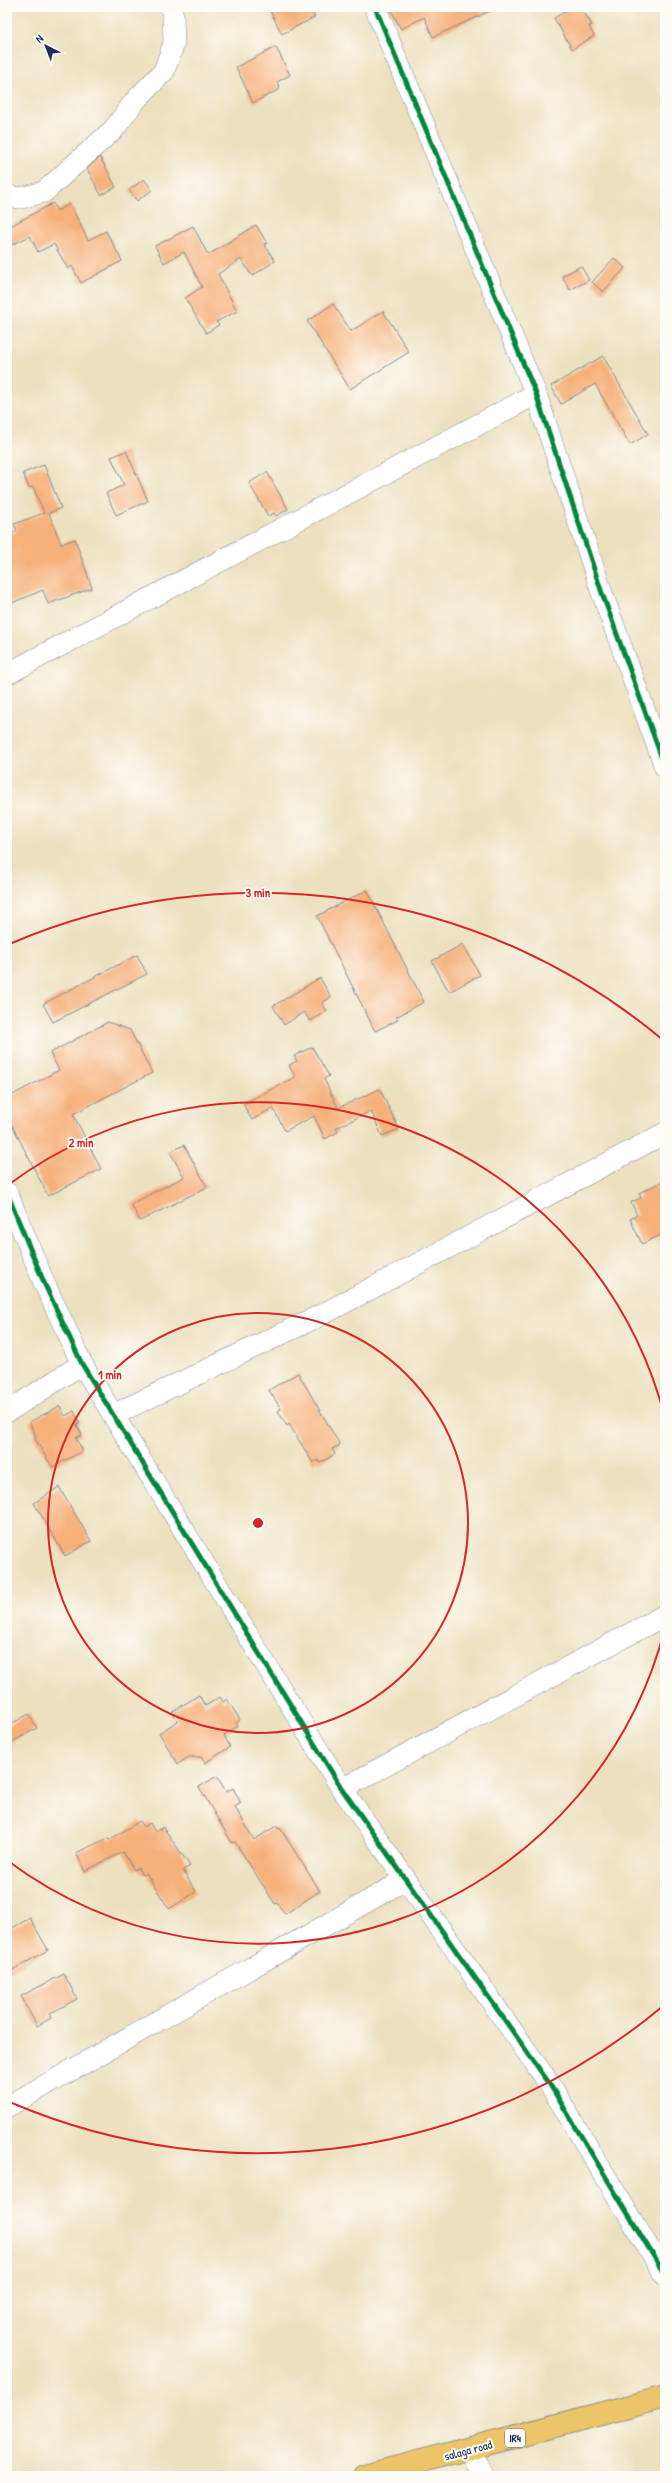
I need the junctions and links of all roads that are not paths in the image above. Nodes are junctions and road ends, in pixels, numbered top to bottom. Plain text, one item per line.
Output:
1 (171, 7) edge
2 (375, 7) edge
3 (7, 196) edge
4 (536, 394) junction
5 (7, 674) edge
6 (665, 767) edge
7 (665, 1133) edge
8 (7, 1193) edge
9 (82, 1364) junction
10 (7, 1412) edge
11 (113, 1416) junction
12 (665, 1615) edge
13 (342, 1789) junction
14 (405, 1880) junction
15 (7, 2107) edge
16 (665, 2275) edge
17 (665, 2397) edge
18 (470, 2450) junction
19 (364, 2476) edge
20 (482, 2476) edge

1 - 3 street
2 - 4 street
4 - 5 street
4 - 6 street
7 - 11 street
8 - 9 street
9 - 10 street
9 - 11 street
11 - 13 street
12 - 13 street
13 - 14 street
14 - 15 street
14 - 16 street
17 - 18 main road, salaga road / IR4
18 - 19 main road, salaga road / IR4
18 - 20 street

